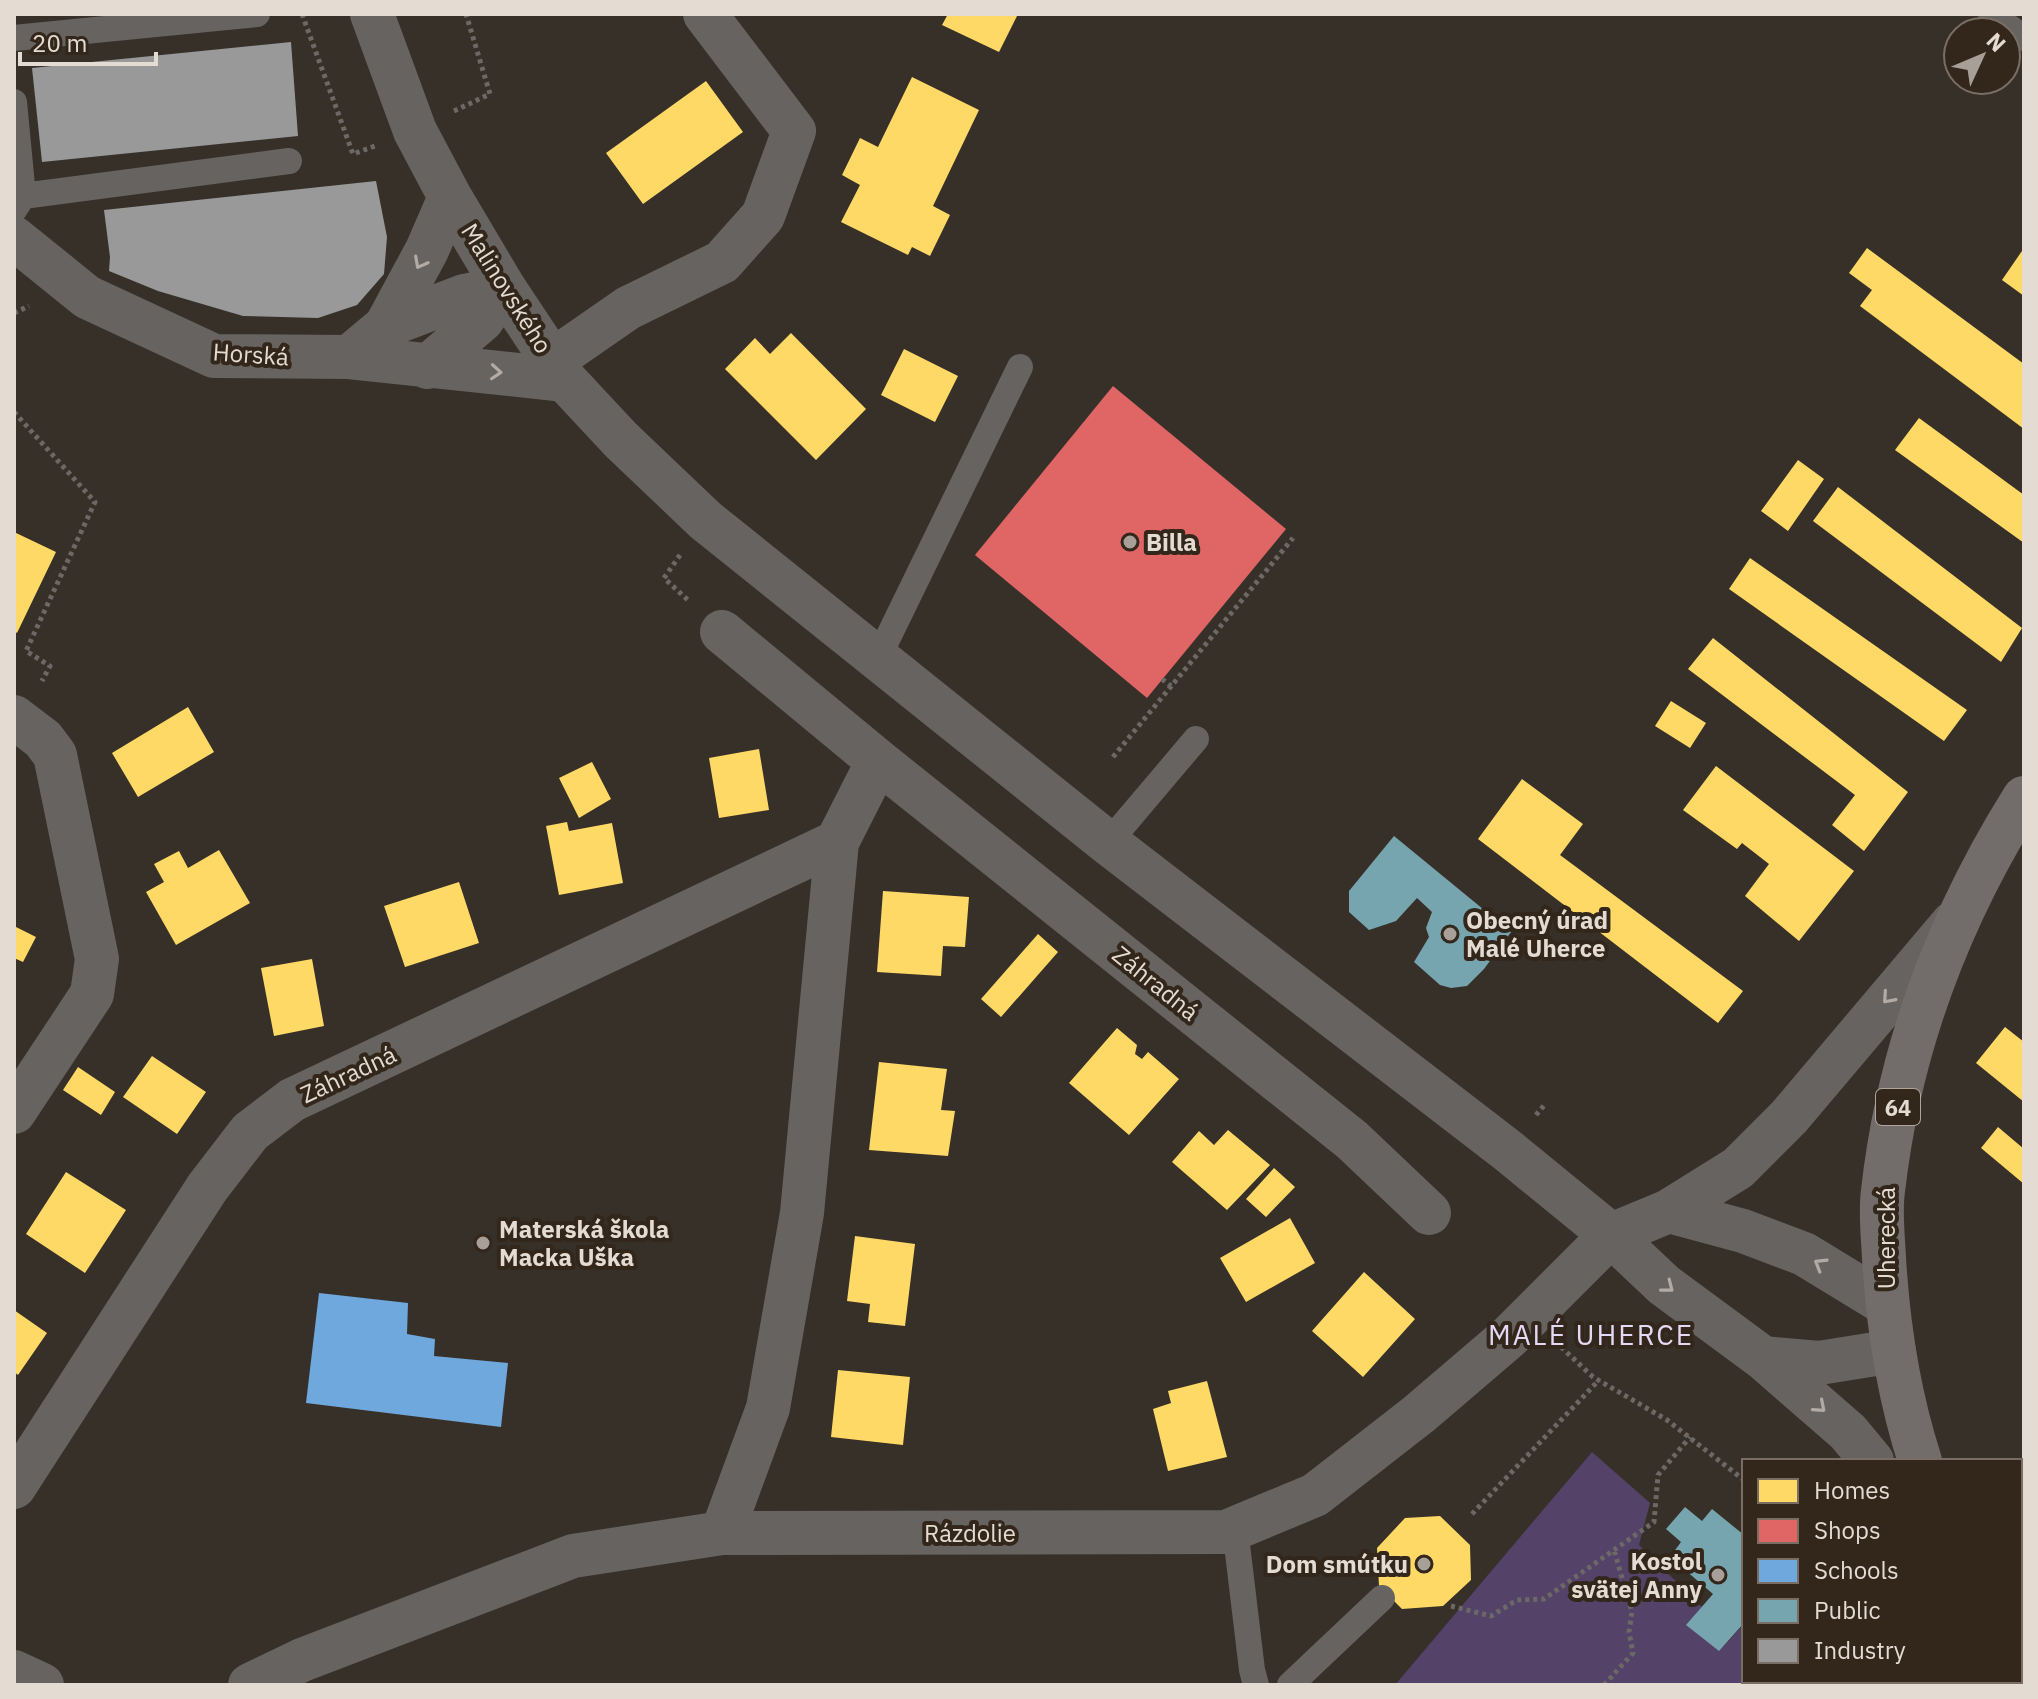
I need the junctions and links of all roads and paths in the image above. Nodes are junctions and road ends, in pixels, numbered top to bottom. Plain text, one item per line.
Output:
1 (257, 14) edge
2 (302, 14) edge
3 (372, 14) edge
4 (466, 14) edge
5 (705, 14) edge
6 (1991, 14) edge
7 (14, 38) edge
8 (2024, 38) edge
9 (14, 102) edge
10 (415, 131) junction
11 (289, 161) dead end
12 (450, 197) junction
13 (18, 203) edge
14 (21, 258) edge
15 (504, 288) junction
16 (386, 326) junction
17 (349, 357) junction
18 (427, 367) junction
19 (1020, 367) dead end
20 (559, 370) junction
21 (14, 412) edge
22 (705, 520) junction
23 (1293, 538) dead end
24 (722, 632) joint
25 (878, 658) junction
26 (1162, 679) dead end
27 (1171, 686) junction
28 (17, 719) edge
29 (1196, 739) dead end
30 (1113, 757) dead end
31 (878, 761) junction
32 (2024, 798) edge
33 (837, 842) junction
34 (1108, 843) junction
35 (1958, 918) junction
36 (14, 1112) edge
37 (1669, 1211) junction
38 (1429, 1213) dead end
39 (1611, 1235) junction
40 (1886, 1304) junction
41 (1561, 1346) dead end
42 (1894, 1351) junction
43 (1763, 1358) junction
44 (1599, 1380) junction
45 (1690, 1437) junction
46 (1870, 1459) edge
47 (1920, 1459) edge
48 (1742, 1478) edge
49 (14, 1487) edge
50 (1472, 1514) dead end
51 (1235, 1528) junction
52 (722, 1533) junction
53 (1614, 1550) junction
54 (1382, 1598) dead end
55 (1451, 1606) dead end
56 (14, 1672) edge
57 (42, 1685) edge
58 (250, 1685) edge
59 (1256, 1685) edge
60 (1290, 1685) edge
61 (1604, 1685) edge

1 - 7 lane
2 - 10 path
3 - 10 street, Malinovského
4 - 10 path
5 - 20 street
6 - 8 lane
9 - 13 lane
10 - 12 street, Malinovského
11 - 13 lane
12 - 15 street, Malinovského
12 -> 16 street
14 - 17 street, Horská
15 - 16 street
15 - 18 street
15 - 20 street, Malinovského
16 - 17 street
17 - 18 street, Horská
18 -> 20 street, Horská
19 - 25 lane
20 - 22 street, Malinovského
21 - 28 path
22 - 24 path
22 - 25 street, Malinovského
23 - 27 path
24 - 31 street, Záhradná
25 - 34 street, Malinovského
26 - 27 path
27 - 30 path
28 - 36 street
29 - 34 lane
31 - 33 street
31 - 38 street, Záhradná
32 - 35 main road, Uherecká / 64
33 - 49 street, Záhradná
33 - 52 street
34 - 39 street, Malinovského
35 -> 37 street
35 - 40 main road, Uherecká / 64
37 - 39 street
40 -> 37 street
39 -> 43 street, Malinovského
39 - 51 street, Rázdolie
40 - 42 main road, Uherecká / 64
41 - 44 path
42 - 43 street
42 - 47 main road, Uherecká / 64
43 -> 46 street, Malinovského
44 - 45 path
44 - 50 path
45 - 48 path
45 - 53 path
51 - 52 street, Rázdolie
51 - 59 lane
52 - 58 street, Rázdolie
53 - 55 path
53 - 61 path
54 - 60 lane
56 - 57 street

